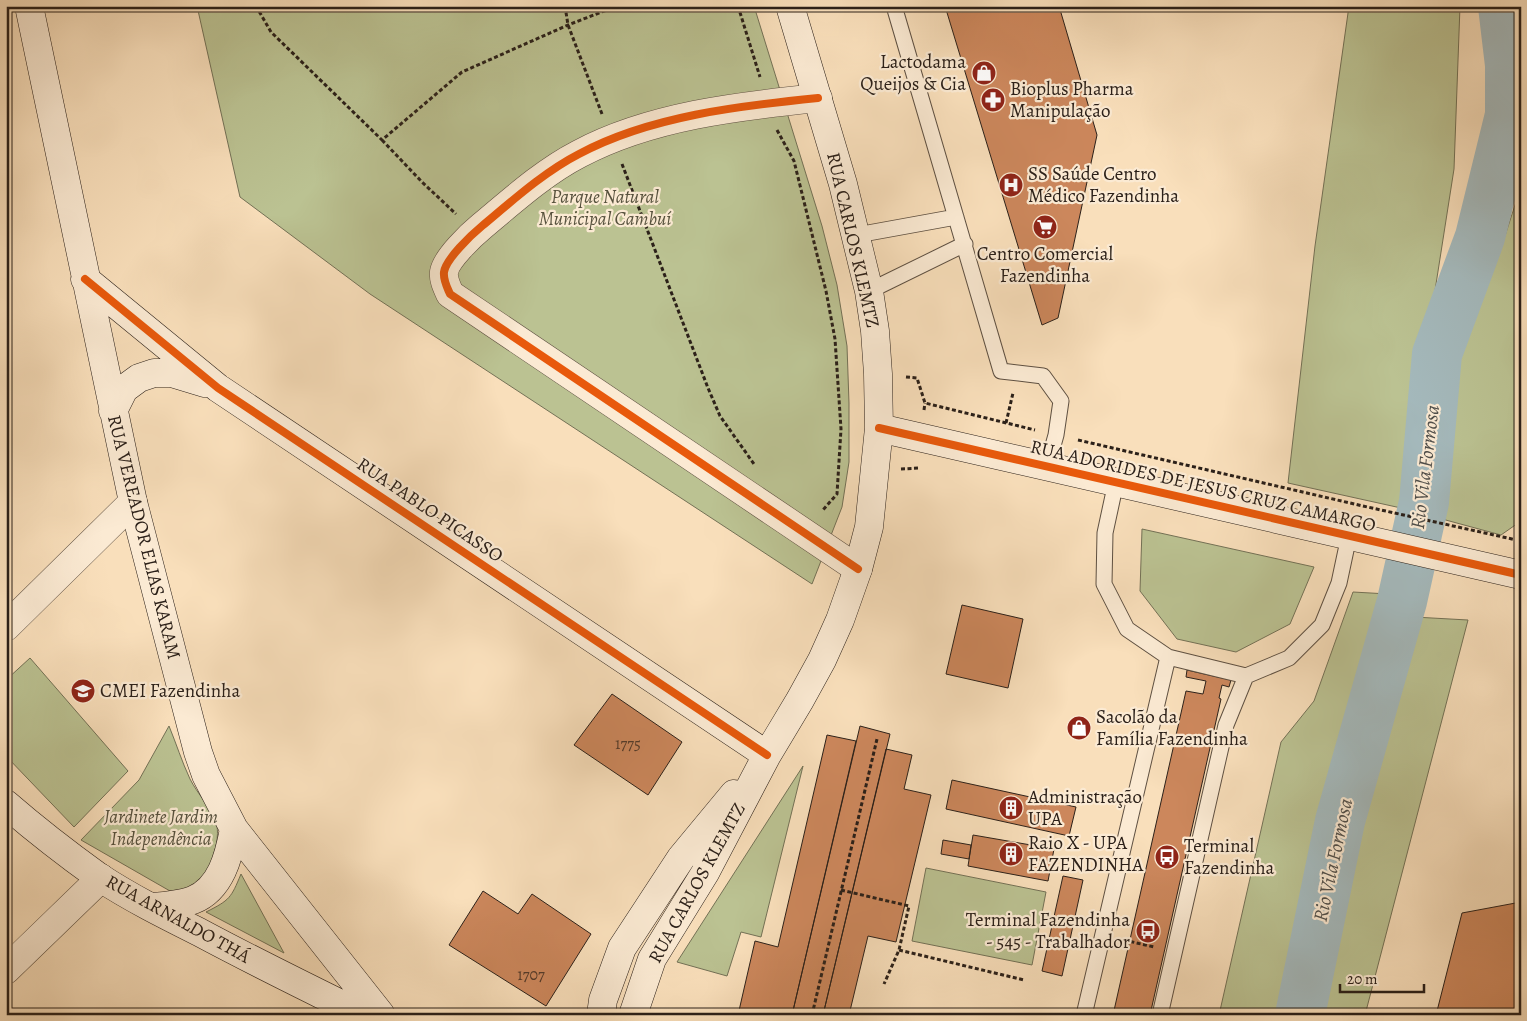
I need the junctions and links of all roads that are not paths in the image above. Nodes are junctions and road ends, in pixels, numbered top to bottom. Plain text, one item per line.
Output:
1 (29, 6) edge
2 (790, 6) edge
3 (894, 6) edge
4 (818, 98) junction
5 (956, 218) junction
6 (857, 235) junction
7 (965, 244) junction
8 (85, 279) junction
9 (869, 292) junction
10 (218, 388) junction
11 (113, 411) junction
12 (879, 428) junction
13 (1047, 466) junction
14 (1116, 482) junction
15 (133, 502) junction
16 (1357, 537) junction
17 (858, 569) junction
18 (1521, 575) edge
19 (6, 627) edge
20 (1168, 658) junction
21 (1246, 676) junction
22 (767, 755) junction
23 (6, 804) edge
24 (234, 829) junction
25 (101, 878) junction
26 (151, 907) junction
27 (6, 970) edge
28 (363, 1015) edge
29 (381, 1015) edge
30 (601, 1015) edge
31 (633, 1015) edge
32 (1084, 1015) edge
33 (1160, 1015) edge

1 - 8 main road, RUA VEREADOR ELIAS KARAM
2 - 4 main road, RUA CARLOS KLEMTZ
3 - 5 lane
4 - 6 main road, RUA CARLOS KLEMTZ
4 - 17 main road
5 - 6 lane
5 - 7 lane
6 - 9 main road, RUA CARLOS KLEMTZ
7 - 9 lane
7 - 13 lane
8 - 10 main road, RUA PABLO PICASSO
8 - 11 main road, RUA VEREADOR ELIAS KARAM
9 - 12 main road, RUA CARLOS KLEMTZ
10 - 11 main road, RUA PABLO PICASSO
10 - 22 main road, RUA PABLO PICASSO
11 - 15 main road, RUA VEREADOR ELIAS KARAM
12 - 13 main road, RUA ADORIDES DE JESUS CRUZ CAMARGO
12 - 17 main road, RUA CARLOS KLEMTZ
13 - 14 main road, RUA ADORIDES DE JESUS CRUZ CAMARGO
14 - 16 main road, RUA ADORIDES DE JESUS CRUZ CAMARGO
14 - 20 lane
15 - 19 main road
15 - 24 main road, RUA VEREADOR ELIAS KARAM
16 - 18 main road, RUA ADORIDES DE JESUS CRUZ CAMARGO
16 - 21 lane
17 - 22 main road, RUA CARLOS KLEMTZ
20 - 21 lane
20 - 32 lane
21 - 33 lane
22 - 30 main road, RUA CARLOS KLEMTZ
22 - 31 main road, RUA CARLOS KLEMTZ
23 - 25 main road, RUA ARNALDO THÁ
24 - 26 main road
24 - 29 main road, RUA VEREADOR ELIAS KARAM
25 - 26 main road, RUA ARNALDO THÁ
25 - 27 main road
26 - 28 main road, RUA ARNALDO THÁ

